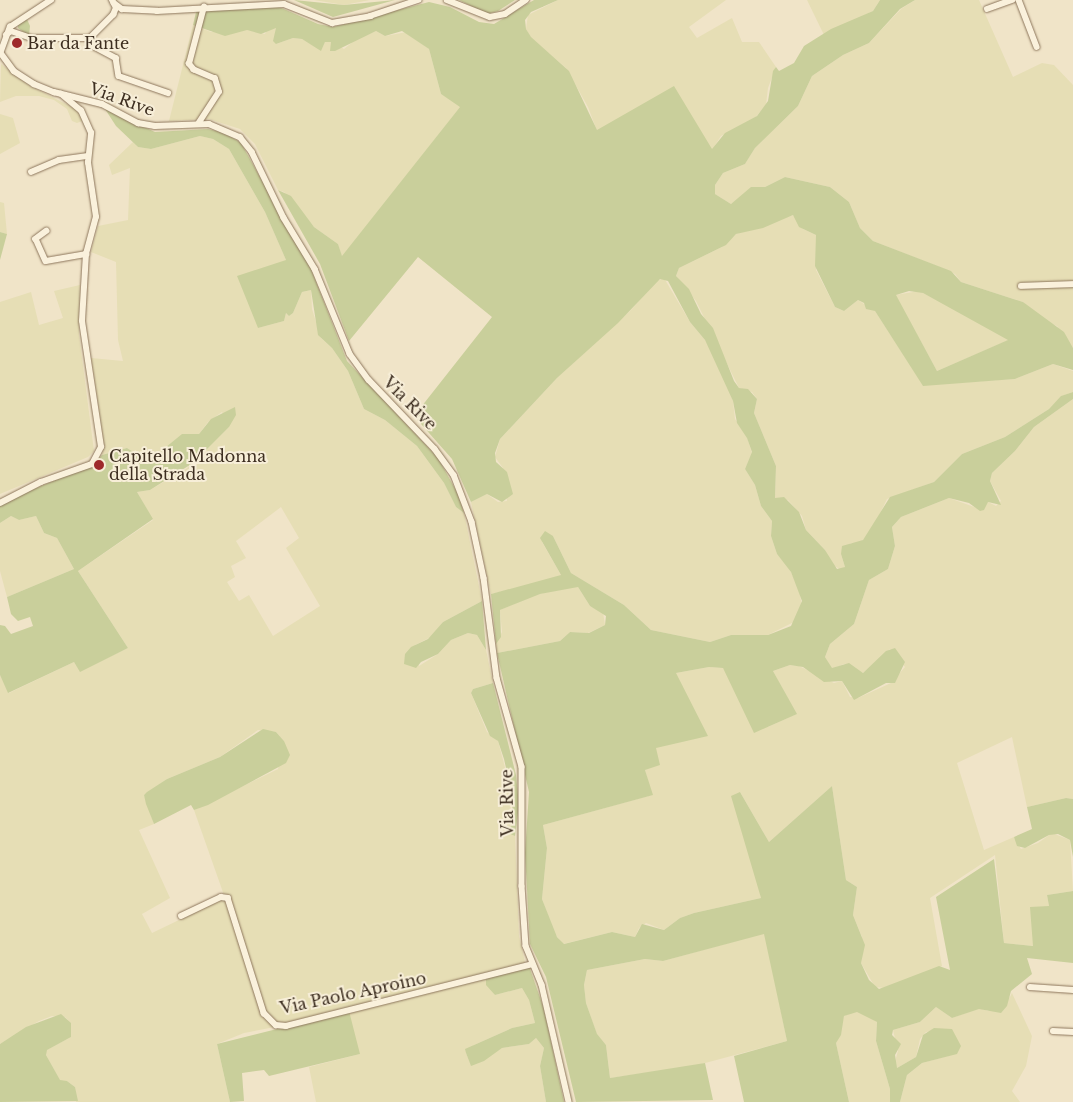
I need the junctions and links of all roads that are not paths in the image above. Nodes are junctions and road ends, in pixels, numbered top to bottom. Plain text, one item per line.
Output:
1 (51, 0) edge
2 (418, 0) edge
3 (448, 0) edge
4 (526, 0) edge
5 (1012, 0) edge
6 (1019, 0) edge
7 (115, 6) edge
8 (204, 7) junction
9 (987, 9) dead end
10 (17, 21) junction
11 (6, 34) junction
12 (20, 35) junction
13 (90, 38) junction
14 (1037, 47) dead end
15 (1, 57) edge
16 (168, 93) dead end
17 (61, 94) junction
18 (198, 124) junction
19 (88, 156) junction
20 (31, 172) dead end
21 (47, 231) dead end
22 (86, 254) junction
23 (1073, 284) edge
24 (1020, 286) dead end
25 (0, 503) edge
26 (181, 916) dead end
27 (533, 965) junction
28 (1030, 987) dead end
29 (1073, 990) edge
30 (1053, 1031) dead end
31 (1073, 1032) edge
32 (569, 1102) edge

1 - 10 street
2 - 8 street
3 - 4 street
5 - 9 street
6 - 14 street
7 - 8 street
7 - 13 street
8 - 18 street
10 - 11 street
10 - 12 street
11 - 12 street
11 - 15 street
12 - 13 street
13 - 16 street
15 - 17 street, Via Rive
17 - 18 street, Via Rive
17 - 19 street
18 - 27 street, Via Rive
19 - 20 street
19 - 22 street
21 - 22 street
22 - 25 street
23 - 24 street
26 - 27 street, Via Paolo Aproino
27 - 32 street, Via Rive
28 - 29 street
30 - 31 street

